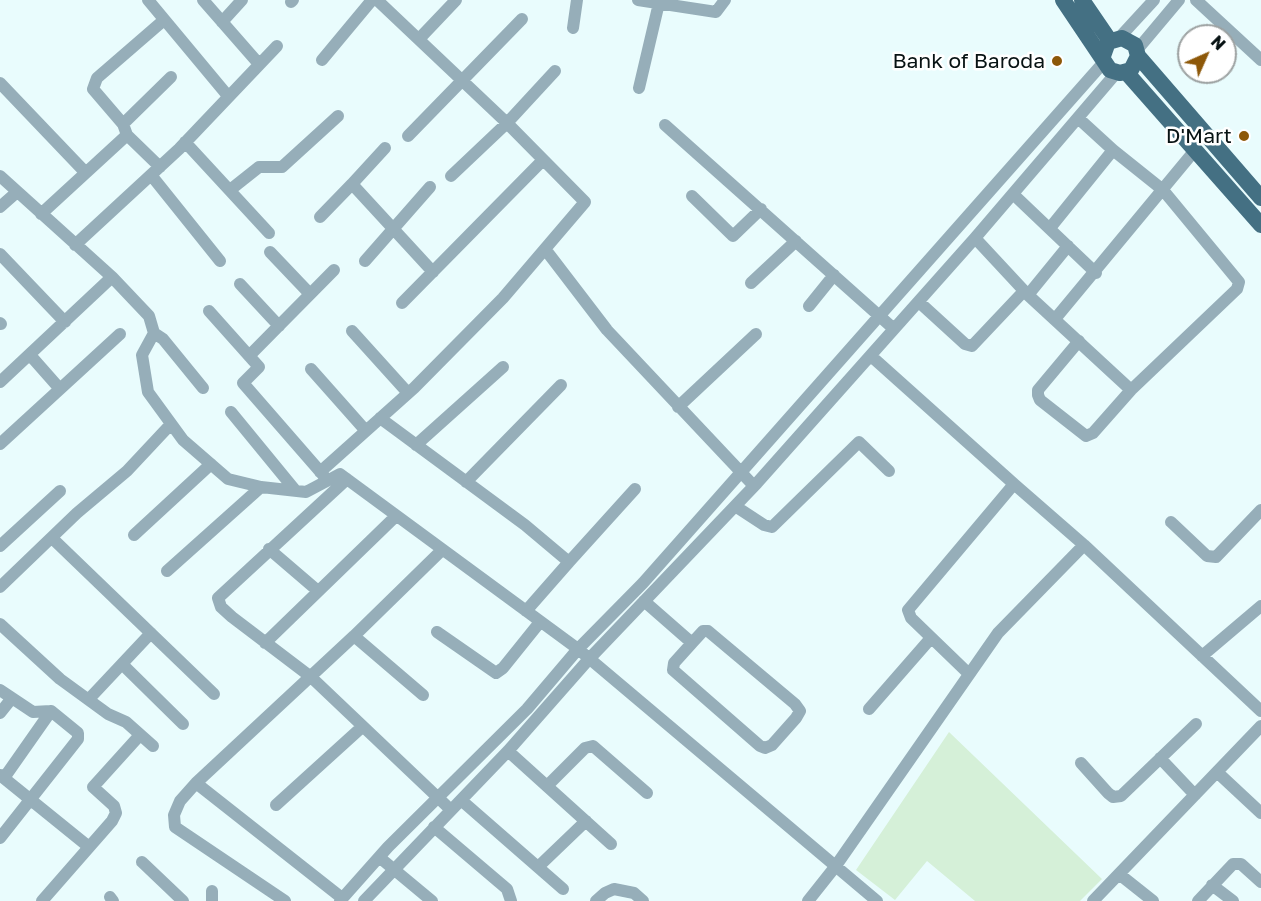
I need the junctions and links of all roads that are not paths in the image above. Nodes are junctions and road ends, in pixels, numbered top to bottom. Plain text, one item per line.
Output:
1 (148, 0) edge
2 (242, 0) edge
3 (372, 0) edge
4 (377, 0) edge
5 (456, 0) edge
6 (577, 0) edge
7 (638, 0) edge
8 (725, 0) edge
9 (1063, 0) edge
10 (1082, 0) edge
11 (1154, 0) edge
12 (1179, 0) edge
13 (1196, 0) edge
14 (206, 1) edge
15 (659, 3) junction
16 (522, 19) dead end
17 (164, 20) junction
18 (222, 22) junction
19 (573, 28) dead end
20 (419, 39) junction
21 (1115, 39) junction
22 (277, 45) dead end
23 (1138, 53) junction
24 (1103, 59) junction
25 (322, 60) dead end
26 (1261, 60) edge
27 (259, 64) junction
28 (555, 71) dead end
29 (1122, 72) junction
30 (171, 77) dead end
31 (461, 81) junction
32 (0, 83) edge
33 (639, 88) dead end
34 (228, 96) junction
35 (338, 116) dead end
36 (1078, 118) junction
37 (507, 123) junction
38 (665, 125) dead end
39 (125, 130) junction
40 (408, 136) dead end
41 (185, 142) junction
42 (385, 148) dead end
43 (1196, 149) junction
44 (1113, 150) junction
45 (542, 161) junction
46 (155, 171) junction
47 (85, 172) junction
48 (0, 176) edge
49 (451, 176) dead end
50 (352, 184) junction
51 (430, 187) dead end
52 (230, 190) junction
53 (1163, 190) junction
54 (17, 192) junction
55 (1013, 194) junction
56 (692, 196) dead end
57 (1261, 198) edge
58 (0, 207) edge
59 (761, 209) junction
60 (41, 214) junction
61 (320, 217) dead end
62 (1261, 225) edge
63 (1050, 228) junction
64 (393, 230) junction
65 (269, 233) dead end
66 (975, 238) junction
67 (796, 241) junction
68 (75, 245) junction
69 (1068, 246) junction
70 (545, 249) junction
71 (270, 252) dead end
72 (0, 254) edge
73 (219, 261) dead end
74 (365, 261) dead end
75 (334, 270) dead end
76 (433, 272) junction
77 (1096, 273) junction
78 (834, 275) junction
79 (112, 277) junction
80 (752, 283) dead end
81 (240, 284) dead end
82 (1026, 293) junction
83 (310, 294) junction
84 (919, 302) junction
85 (402, 303) dead end
86 (809, 306) dead end
87 (209, 311) dead end
88 (879, 316) junction
89 (1055, 319) junction
90 (64, 322) junction
91 (279, 326) junction
92 (894, 329) junction
93 (352, 331) dead end
94 (154, 333) junction
95 (120, 334) dead end
96 (756, 334) dead end
97 (1079, 341) junction
98 (30, 355) junction
99 (249, 356) junction
100 (871, 356) junction
101 (503, 367) dead end
102 (311, 369) dead end
103 (0, 382) edge
104 (561, 385) dead end
105 (203, 388) dead end
106 (60, 389) junction
107 (1131, 390) junction
108 (408, 393) junction
109 (678, 407) junction
110 (231, 412) dead end
111 (380, 418) junction
112 (171, 424) junction
113 (366, 431) junction
114 (0, 444) edge
115 (416, 445) junction
116 (211, 464) junction
117 (889, 471) dead end
118 (738, 473) junction
119 (324, 476) junction
120 (347, 479) junction
121 (466, 482) junction
122 (1014, 484) junction
123 (754, 486) junction
124 (261, 487) junction
125 (634, 489) dead end
126 (295, 490) junction
127 (60, 491) dead end
128 (735, 506) junction
129 (1261, 510) edge
130 (396, 516) junction
131 (1172, 522) dead end
132 (134, 535) dead end
133 (53, 539) junction
134 (1084, 545) junction
135 (0, 546) edge
136 (269, 549) junction
137 (442, 550) junction
138 (569, 562) junction
139 (167, 571) dead end
140 (0, 587) edge
141 (318, 591) junction
142 (644, 601) junction
143 (1261, 606) edge
144 (526, 611) junction
145 (540, 622) junction
146 (0, 624) edge
147 (437, 632) dead end
148 (151, 633) junction
149 (354, 636) junction
150 (931, 638) junction
151 (265, 643) junction
152 (692, 643) junction
153 (578, 649) junction
154 (1202, 656) junction
155 (589, 659) junction
156 (122, 664) junction
157 (969, 674) junction
158 (311, 678) junction
159 (0, 690) edge
160 (214, 694) dead end
161 (423, 695) dead end
162 (12, 698) junction
163 (89, 699) junction
164 (869, 709) dead end
165 (51, 711) junction
166 (1261, 711) edge
167 (0, 713) edge
168 (183, 724) dead end
169 (1196, 724) dead end
170 (1261, 726) edge
171 (362, 727) junction
172 (140, 735) junction
173 (153, 746) dead end
174 (508, 751) junction
175 (1160, 758) junction
176 (1081, 763) dead end
177 (1217, 772) junction
178 (2, 776) edge
179 (196, 783) junction
180 (547, 786) junction
181 (647, 793) dead end
182 (1195, 795) junction
183 (438, 798) junction
184 (31, 799) junction
185 (461, 800) junction
186 (276, 805) dead end
187 (451, 810) junction
188 (1261, 813) edge
189 (586, 821) junction
190 (434, 827) junction
191 (0, 838) edge
192 (611, 844) dead end
193 (89, 847) junction
194 (379, 857) junction
195 (142, 862) dead end
196 (538, 867) junction
197 (835, 867) junction
198 (393, 869) junction
199 (1119, 874) junction
200 (1261, 882) edge
201 (1212, 885) junction
202 (563, 889) dead end
203 (341, 900) edge
204 (42, 901) edge
205 (183, 901) edge
206 (285, 901) edge
207 (364, 901) edge
208 (432, 901) edge
209 (511, 901) edge
210 (596, 901) edge
211 (643, 901) edge
212 (808, 901) edge
213 (877, 901) edge
214 (1093, 901) edge
215 (1153, 901) edge
216 (1198, 901) edge
217 (1233, 901) edge

1 - 17 street
2 - 18 street
3 - 25 street
4 - 20 street
5 - 20 street
6 - 19 street
7 - 15 street
8 - 15 street
9 - 24 main road
10 - 21 main road
11 - 21 street
12 - 23 street
13 - 26 street
14 - 18 street
15 - 33 street
16 - 31 street
17 - 34 street
17 - 39 street
18 - 27 street
20 - 31 street
21 - 23 main road
21 - 24 main road
22 - 27 street
23 - 29 main road
23 - 57 main road
24 - 29 main road
24 - 88 street
27 - 34 street
28 - 37 street
29 - 36 street
29 - 43 main road
30 - 39 street
31 - 37 street
31 - 40 street
32 - 47 street
34 - 41 street
35 - 52 street
36 - 44 street
36 - 55 street
37 - 45 street
37 - 49 street
38 - 59 street
39 - 46 street
39 - 47 street
41 - 46 street
41 - 52 street
42 - 50 street
43 - 53 street
43 - 62 main road
44 - 53 street
44 - 63 street
45 - 70 street
45 - 76 street
46 - 68 street
46 - 73 street
47 - 60 street
48 - 54 street
50 - 61 street
50 - 64 street
51 - 64 street
52 - 65 street
53 - 77 street
53 - 107 street
54 - 58 street
54 - 60 street
55 - 63 street
55 - 66 street
56 - 59 street
59 - 67 street
60 - 68 street
63 - 69 street
64 - 74 street
64 - 76 street
66 - 82 street
66 - 84 street
67 - 78 street
67 - 80 street
68 - 79 street
69 - 77 street
69 - 82 street
70 - 108 street
70 - 109 street
71 - 83 street
72 - 90 street
75 - 83 street
76 - 85 street
77 - 89 street
78 - 86 street
78 - 88 street
79 - 90 street
79 - 94 street
81 - 91 street
82 - 84 street
82 - 89 street
83 - 91 street
84 - 92 street
87 - 99 street
88 - 92 street
88 - 118 street
89 - 97 street
90 - 98 street
91 - 99 street
92 - 100 street
93 - 108 street
94 - 105 street
94 - 112 street
95 - 106 street
96 - 109 street
97 - 107 street
97 - 107 street
98 - 103 street
98 - 106 street
99 - 119 street
100 - 122 street
100 - 123 street
101 - 115 street
102 - 113 street
104 - 121 street
106 - 114 street
108 - 111 street
109 - 118 street
110 - 126 street
111 - 113 street
111 - 115 street
112 - 116 street
112 - 133 street
113 - 119 street
115 - 121 street
116 - 124 street
116 - 132 street
117 - 128 street
118 - 123 street
118 - 153 street
119 - 120 street
119 - 126 street
120 - 130 street
120 - 136 street
121 - 138 street
122 - 134 street
122 - 150 street
123 - 128 street
124 - 126 street
124 - 139 street
125 - 138 street
127 - 135 street
128 - 142 street
129 - 131 street
130 - 137 street
130 - 141 street
133 - 140 street
133 - 148 street
134 - 154 street
134 - 157 street
136 - 141 street
136 - 151 street
137 - 144 street
137 - 149 street
138 - 144 street
141 - 151 street
142 - 152 street
142 - 155 street
143 - 154 street
144 - 145 street
145 - 147 street
145 - 153 street
146 - 163 street
148 - 156 street
148 - 160 street
149 - 158 street
149 - 161 street
150 - 157 street
150 - 164 street
151 - 158 street
152 - 152 street
153 - 155 street
153 - 183 street
154 - 166 street
155 - 174 street
155 - 197 street
156 - 163 street
156 - 168 street
157 - 197 street
158 - 171 street
158 - 179 street
159 - 162 street
162 - 165 street
162 - 167 street
163 - 172 street
165 - 178 street
165 - 184 street
169 - 175 street
170 - 177 street
171 - 183 street
171 - 186 street
172 - 173 street
172 - 193 street
174 - 180 street
174 - 185 street
175 - 176 street
175 - 182 street
177 - 182 street
177 - 188 street
178 - 184 street
179 - 203 street
179 - 206 street
180 - 181 street
180 - 189 street
182 - 199 street
183 - 187 street
183 - 194 street
184 - 191 street
184 - 193 street
185 - 187 street
185 - 196 street
187 - 190 street
189 - 192 street
189 - 196 street
190 - 198 street
190 - 209 street
193 - 204 street
194 - 198 street
194 - 203 street
195 - 205 street
196 - 202 street
197 - 212 street
197 - 213 street
198 - 207 street
198 - 208 street
199 - 214 street
199 - 215 street
200 - 201 street
201 - 216 street
201 - 217 street
210 - 211 street

